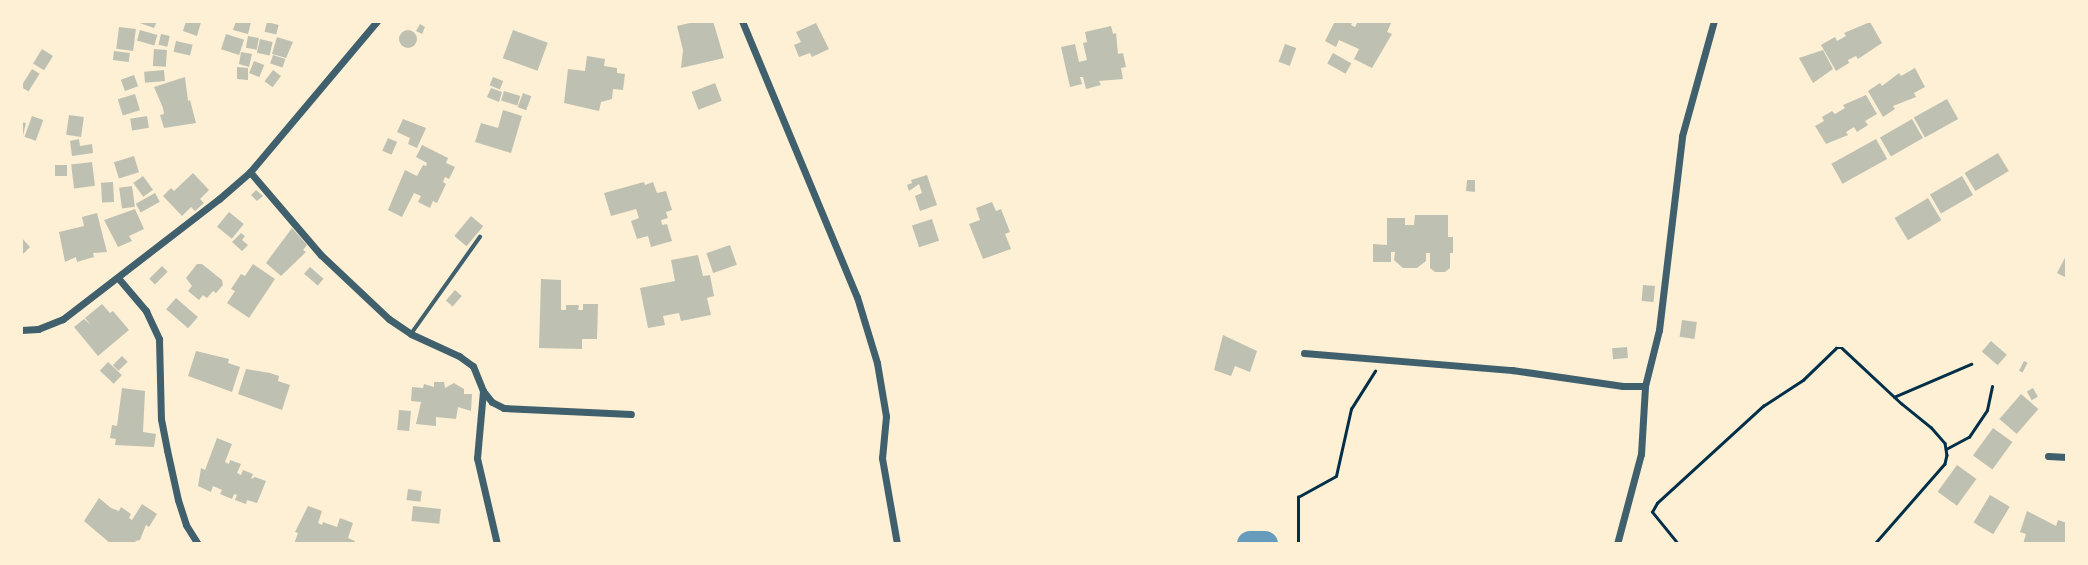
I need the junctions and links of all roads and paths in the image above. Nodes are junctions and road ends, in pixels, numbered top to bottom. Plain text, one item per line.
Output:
1 (377, 21) edge
2 (742, 21) edge
3 (1714, 21) edge
4 (250, 172) junction
5 (480, 237) dead end
6 (119, 279) junction
7 (21, 330) edge
8 (411, 334) junction
9 (1304, 353) dead end
10 (1381, 359) junction
11 (1971, 364) dead end
12 (1645, 386) junction
13 (1992, 387) dead end
14 (483, 391) junction
15 (1894, 397) junction
16 (631, 414) dead end
17 (1946, 449) junction
18 (2048, 456) dead end
19 (2067, 457) edge
20 (198, 544) edge
21 (497, 544) edge
22 (897, 544) edge
23 (1298, 544) edge
24 (1617, 544) edge
25 (1678, 544) edge
26 (1875, 544) edge

1 - 4 street
2 - 22 street
3 - 12 street
4 - 6 street
4 - 8 street
5 - 8 lane
6 - 7 street
6 - 20 street
8 - 14 street
9 - 10 street
10 - 12 street
10 - 23 path
11 - 15 path
12 - 24 street
13 - 17 path
14 - 16 street
14 - 21 street
15 - 17 path
15 - 25 path
17 - 26 path
18 - 19 street

